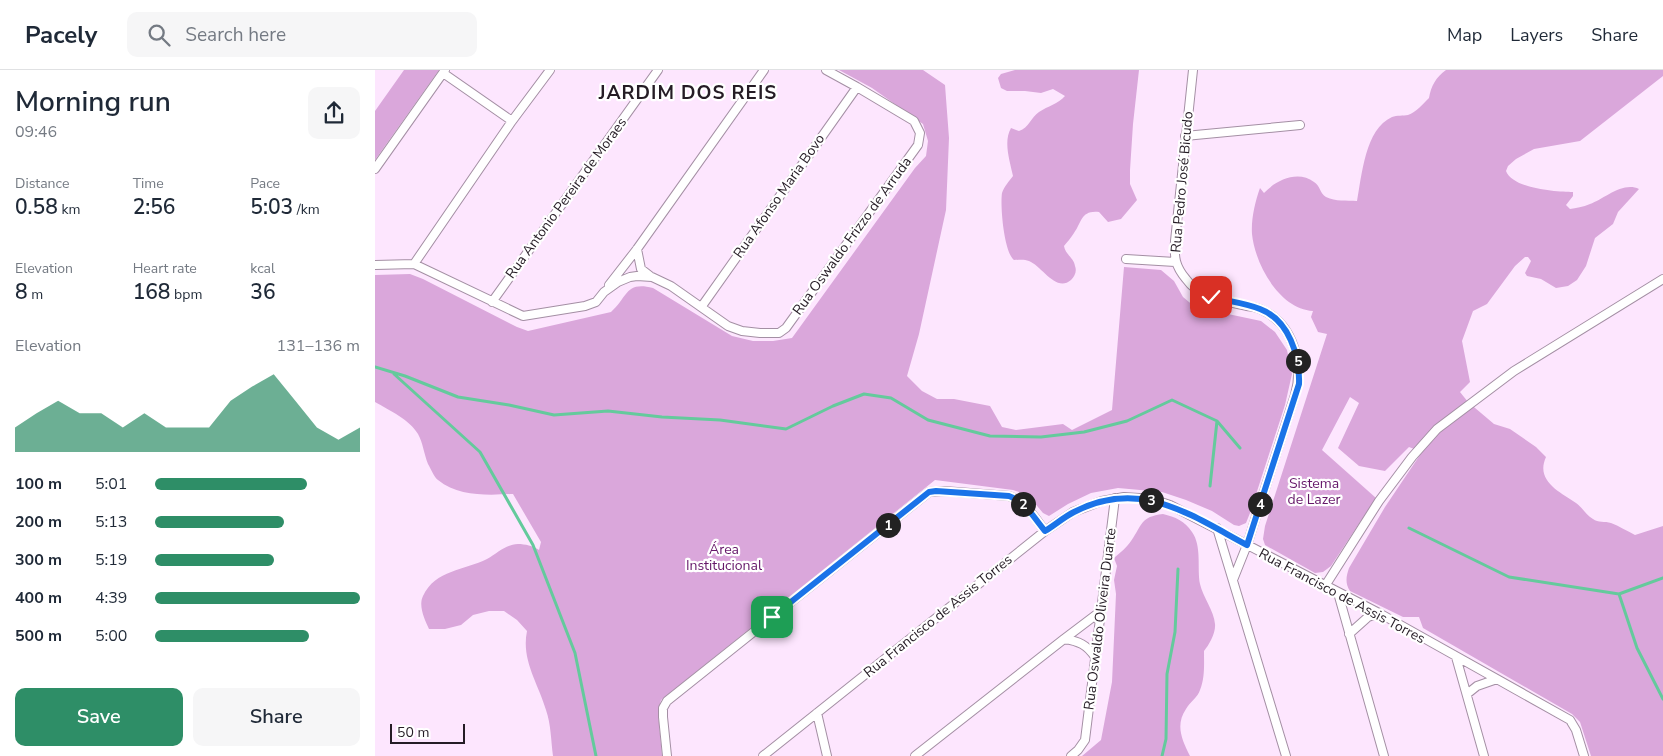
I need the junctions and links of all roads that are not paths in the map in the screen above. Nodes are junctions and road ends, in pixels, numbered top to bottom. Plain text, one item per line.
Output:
1 (550, 70) edge
2 (658, 70) edge
3 (764, 70) edge
4 (827, 70) edge
5 (1193, 70) edge
6 (444, 72) edge
7 (857, 87) junction
8 (512, 121) junction
9 (1300, 125) dead end
10 (1185, 136) junction
11 (375, 169) edge
12 (637, 249) junction
13 (1126, 259) dead end
14 (1175, 262) junction
15 (414, 264) junction
16 (375, 265) edge
17 (652, 277) junction
18 (1663, 279) edge
19 (604, 292) junction
20 (492, 302) junction
21 (701, 306) junction
22 (1115, 498) junction
23 (1217, 528) junction
24 (1045, 531) junction
25 (1247, 545) junction
26 (1233, 580) junction
27 (1325, 586) junction
28 (1338, 593) junction
29 (1101, 611) junction
30 (1379, 613) junction
31 (1349, 634) junction
32 (1065, 639) junction
33 (1095, 657) junction
34 (1456, 657) junction
35 (1497, 679) junction
36 (1467, 694) junction
37 (817, 713) junction
38 (667, 756) edge
39 (763, 756) edge
40 (827, 756) edge
41 (915, 756) edge
42 (1071, 756) edge
43 (1286, 756) edge
44 (1384, 756) edge
45 (1484, 756) edge
46 (1584, 756) edge

1 - 8 street
2 - 20 street, Rua Antonio Pereira de Moraes
3 - 12 street
4 - 7 street
5 - 10 street, Rua Pedro José Bicudo
6 - 8 street
6 - 11 street
7 - 21 street, Rua Afonso Maria Bovo
7 - 21 street, Rua Oswaldo Frizzo de Arruda
8 - 15 street
9 - 10 street
10 - 14 street, Rua Pedro José Bicudo
12 - 17 street
12 - 19 street
13 - 14 street
14 - 25 street, Rua Pedro José Bicudo
15 - 16 street
15 - 20 street
17 - 19 street
17 - 21 street
18 - 27 street
19 - 20 street
22 - 23 street, Rua Francisco de Assis Torres
22 - 24 street, Rua Francisco de Assis Torres
22 - 29 street, Rua Oswaldo Oliveira Duarte
23 - 25 street, Rua Francisco de Assis Torres
23 - 26 street
24 - 37 street, Rua Francisco de Assis Torres
24 - 38 street
25 - 26 street, Rua Pedro José Bicudo
25 - 27 street, Rua Francisco de Assis Torres
26 - 43 street
27 - 28 street, Rua Francisco de Assis Torres
28 - 30 street, Rua Francisco de Assis Torres
28 - 31 street
29 - 32 street
29 - 33 street, Rua Oswaldo Oliveira Duarte
30 - 31 street
30 - 34 street, Rua Francisco de Assis Torres
31 - 44 street
32 - 33 street
32 - 41 street
33 - 42 street, Rua Oswaldo Oliveira Duarte
34 - 35 street, Rua Francisco de Assis Torres
34 - 36 street
35 - 36 street
35 - 46 street, Rua Francisco de Assis Torres
36 - 45 street
37 - 39 street, Rua Francisco de Assis Torres
37 - 40 street

